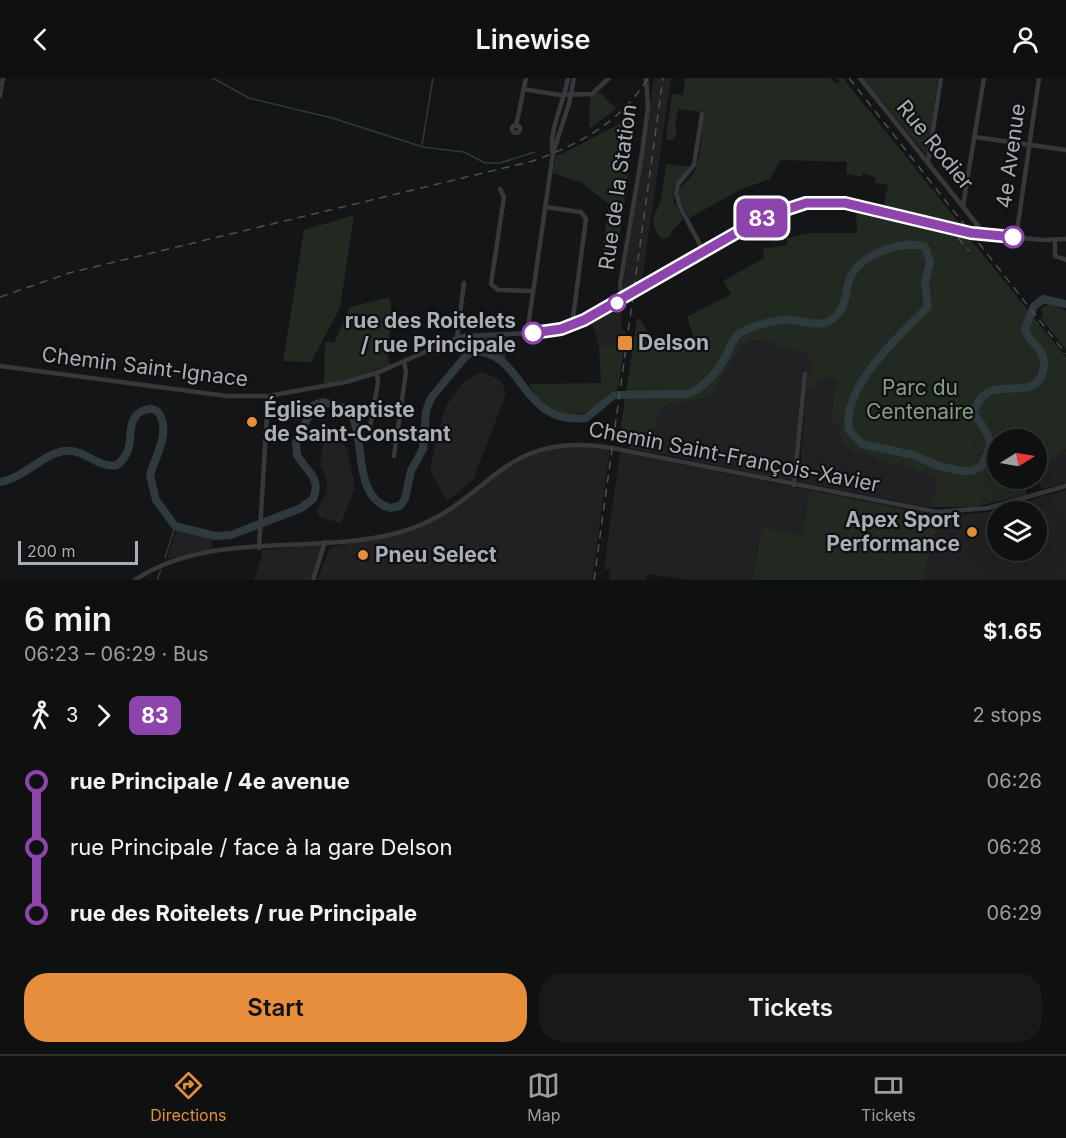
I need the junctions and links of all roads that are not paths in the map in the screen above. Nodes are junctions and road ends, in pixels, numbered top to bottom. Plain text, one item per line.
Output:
1 (3, 78) edge
2 (526, 78) edge
3 (568, 78) edge
4 (574, 78) edge
5 (609, 78) edge
6 (646, 78) edge
7 (860, 78) edge
8 (941, 78) edge
9 (984, 78) edge
10 (1039, 78) edge
11 (524, 89) junction
12 (568, 94) junction
13 (0, 96) edge
14 (702, 114) dead end
15 (516, 126) dead end
16 (975, 137) junction
17 (1030, 145) junction
18 (1066, 150) edge
19 (928, 162) junction
20 (500, 189) dead end
21 (963, 206) junction
22 (545, 207) junction
23 (981, 234) junction
24 (1066, 237) edge
25 (1016, 238) junction
26 (1055, 240) junction
27 (704, 252) junction
28 (1066, 260) edge
29 (464, 284) dead end
30 (533, 291) junction
31 (622, 300) junction
32 (572, 325) junction
33 (527, 334) junction
34 (457, 337) junction
35 (404, 361) junction
36 (0, 366) edge
37 (377, 373) junction
38 (805, 374) dead end
39 (268, 396) junction
40 (370, 427) dead end
41 (394, 456) dead end
42 (794, 485) junction
43 (1066, 486) edge
44 (325, 542) junction
45 (259, 548) junction
46 (135, 580) edge
47 (313, 580) edge

1 - 13 street
2 - 11 street
3 - 12 street
4 - 12 street
5 - 12 street
6 - 31 street, Rue de la Station
7 - 19 street, Rue Rodier
8 - 19 street
9 - 16 street
10 - 17 street, 4e Avenue
11 - 12 street
11 - 15 street
12 - 22 street
14 - 27 street
16 - 17 street
16 - 21 street
17 - 18 street
17 - 25 street, 4e Avenue
19 - 21 street, Rue Rodier
20 - 30 street
21 - 23 street, Rue Rodier
22 - 30 street
22 - 32 street
23 - 25 street, Chemin Saint-Ignace
23 - 27 street, Chemin Saint-Ignace
24 - 26 street, Chemin Saint-Ignace
25 - 26 street, Chemin Saint-Ignace
26 - 28 street
27 - 31 street, Chemin Saint-Ignace
29 - 34 street
30 - 33 street
31 - 32 street, Chemin Saint-Ignace
32 - 33 street, Chemin Saint-Ignace
33 - 34 street, Chemin Saint-Ignace
34 - 35 street, Chemin Saint-Ignace
35 - 37 street, Chemin Saint-Ignace
35 - 41 street
36 - 39 street, Chemin Saint-Ignace
37 - 39 street, Chemin Saint-Ignace
37 - 40 street
38 - 42 street
39 - 45 street
42 - 43 street, Chemin Saint-François-Xavier
42 - 44 street, Chemin Saint-François-Xavier
44 - 45 street, Chemin Saint-François-Xavier
44 - 47 street
45 - 46 street, Chemin Saint-François-Xavier

